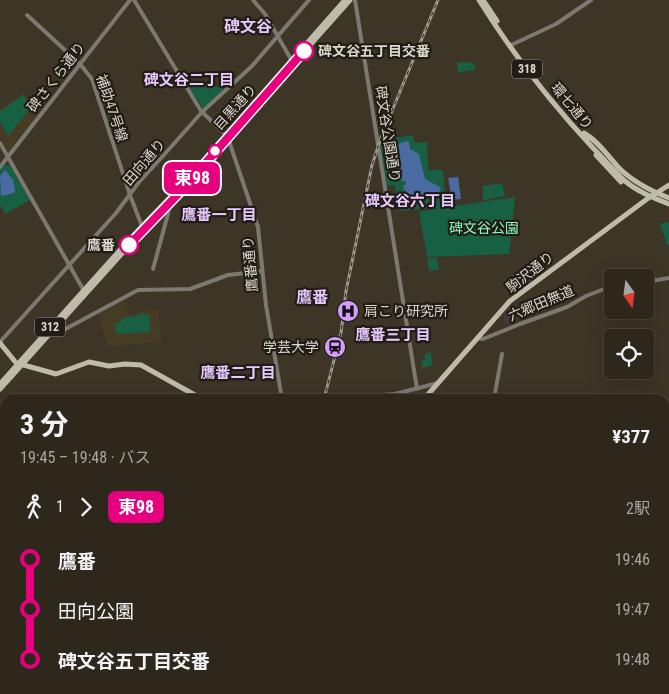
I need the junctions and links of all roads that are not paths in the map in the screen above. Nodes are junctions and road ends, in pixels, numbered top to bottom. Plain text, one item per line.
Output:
1 (130, 0) edge
2 (134, 0) edge
3 (253, 0) edge
4 (309, 0) edge
5 (345, 0) edge
6 (350, 0) edge
7 (355, 0) edge
8 (479, 0) edge
9 (483, 0) edge
10 (591, 0) edge
11 (27, 15) dead end
12 (278, 37) junction
13 (511, 46) junction
14 (291, 61) junction
15 (80, 64) junction
16 (202, 112) junction
17 (583, 135) junction
18 (226, 136) junction
19 (0, 143) edge
20 (8, 157) junction
21 (0, 167) edge
22 (668, 186) edge
23 (656, 192) junction
24 (130, 195) junction
25 (646, 199) junction
26 (668, 201) edge
27 (663, 205) junction
28 (167, 206) junction
29 (142, 229) junction
30 (70, 266) junction
31 (152, 269) dead end
32 (262, 270) junction
33 (669, 278) edge
34 (654, 280) edge
35 (604, 289) edge
36 (85, 292) junction
37 (48, 336) junction
38 (478, 338) junction
39 (0, 343) edge
40 (502, 354) dead end
41 (20, 364) junction
42 (438, 382) junction
43 (0, 384) edge
44 (0, 389) edge
45 (417, 389) junction
46 (193, 394) edge
47 (281, 394) edge
48 (395, 394) edge
49 (428, 394) edge
50 (495, 394) edge

1 - 15 street, 碑さくら通り
2 - 16 street, 鷹番通り
3 - 12 street
4 - 12 street, 田向通り
5 - 14 main road, 目黒通り / 312
6 - 18 main road, 目黒通り / 312
7 - 45 street, 碑文谷公園通り
8 - 13 main road, 環七通り / 318
9 - 13 main road, 環七通り / 318
10 - 13 street
11 - 15 street, 補助47号線
12 - 14 street
12 - 16 street, 田向通り
13 - 17 main road, 環七通り / 318
14 - 18 main road, 目黒通り / 312
15 - 20 street, 碑さくら通り
15 - 24 street, 補助47号線
16 - 18 street, 鷹番通り
16 - 24 street, 田向通り
17 - 23 main road
17 - 25 main road
17 - 26 main road, 環七通り / 318
18 - 28 main road, 目黒通り / 312
18 - 29 main road, 目黒通り / 312
18 - 32 street, 鷹番通り
19 - 20 street
20 - 21 street, 碑さくら通り
20 - 30 street
22 - 23 main road, 駒沢通り
22 - 26 main road
23 - 25 main road, 駒沢通り
23 - 26 main road
24 - 29 street, 補助47号線
24 - 30 street, 田向通り
25 - 27 main road
25 - 38 main road, 駒沢通り
26 - 27 main road
26 - 27 main road
28 - 29 main road, 目黒通り / 312
28 - 31 street
29 - 36 main road, 目黒通り / 312
30 - 36 street
30 - 39 street, 田向通り
32 - 37 street
32 - 47 street, 鷹番通り
33 - 34 street
35 - 38 street, 六郷田無道
36 - 37 main road, 目黒通り / 312
36 - 41 main road, 目黒通り / 312
37 - 41 main road, 目黒通り / 312
38 - 42 main road, 駒沢通り
39 - 41 main road
40 - 50 street
41 - 43 main road, 目黒通り / 312
41 - 44 main road, 目黒通り / 312
41 - 46 main road
42 - 45 street
42 - 49 main road, 駒沢通り
45 - 48 street

